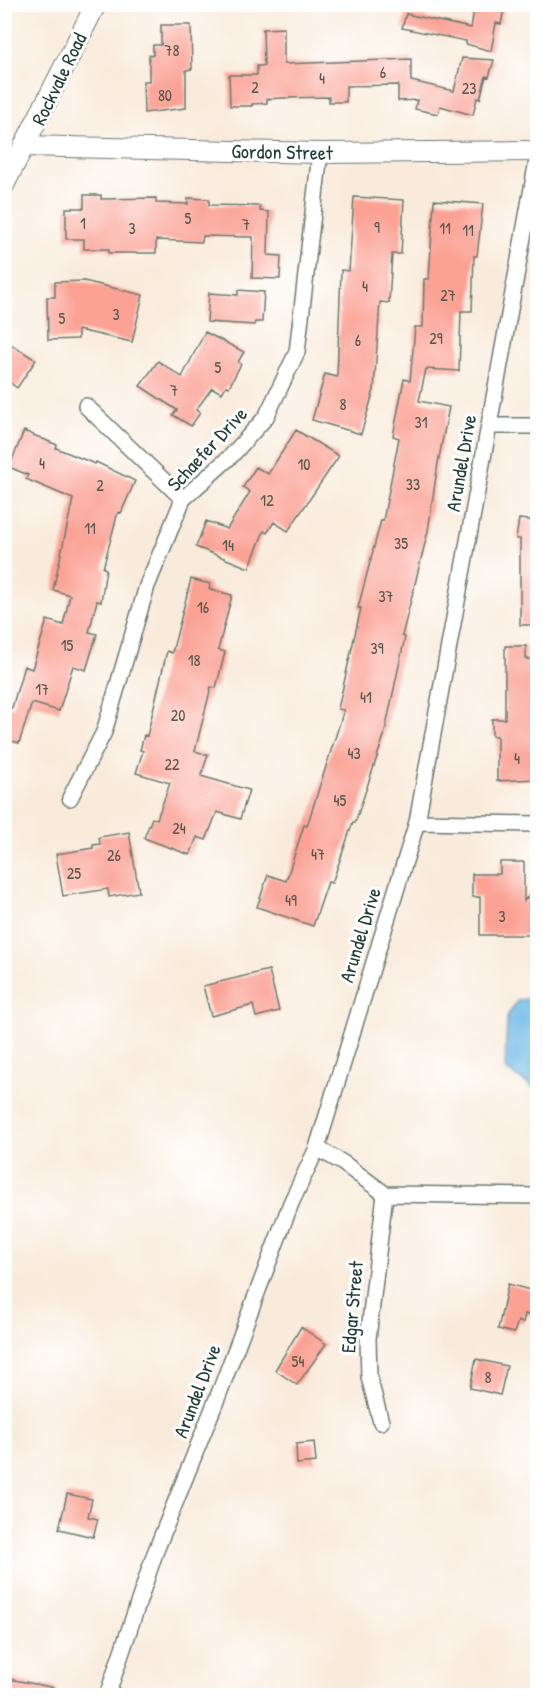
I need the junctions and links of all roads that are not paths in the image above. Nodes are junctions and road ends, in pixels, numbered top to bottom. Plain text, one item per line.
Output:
1 (96, 4) edge
2 (26, 146) junction
3 (320, 153) junction
4 (537, 153) edge
5 (4, 185) edge
6 (86, 406) dead end
7 (489, 426) junction
8 (537, 426) edge
9 (183, 499) junction
10 (70, 798) dead end
11 (417, 822) junction
12 (537, 824) edge
13 (317, 1148) junction
14 (385, 1194) junction
15 (537, 1196) edge
16 (381, 1422) dead end
17 (107, 1695) edge

1 - 2 street, Rockvale Road
2 - 3 street, Gordon Street
2 - 5 street, Rockvale Road
3 - 4 street, Gordon Street
3 - 9 street, Schaefer Drive
4 - 7 street, Arundel Drive
6 - 9 street
7 - 8 street
7 - 11 street, Arundel Drive
9 - 10 street, Schaefer Drive
11 - 12 street
11 - 13 street, Arundel Drive
13 - 14 street
13 - 17 street, Arundel Drive
14 - 15 street
14 - 16 street, Edgar Street

